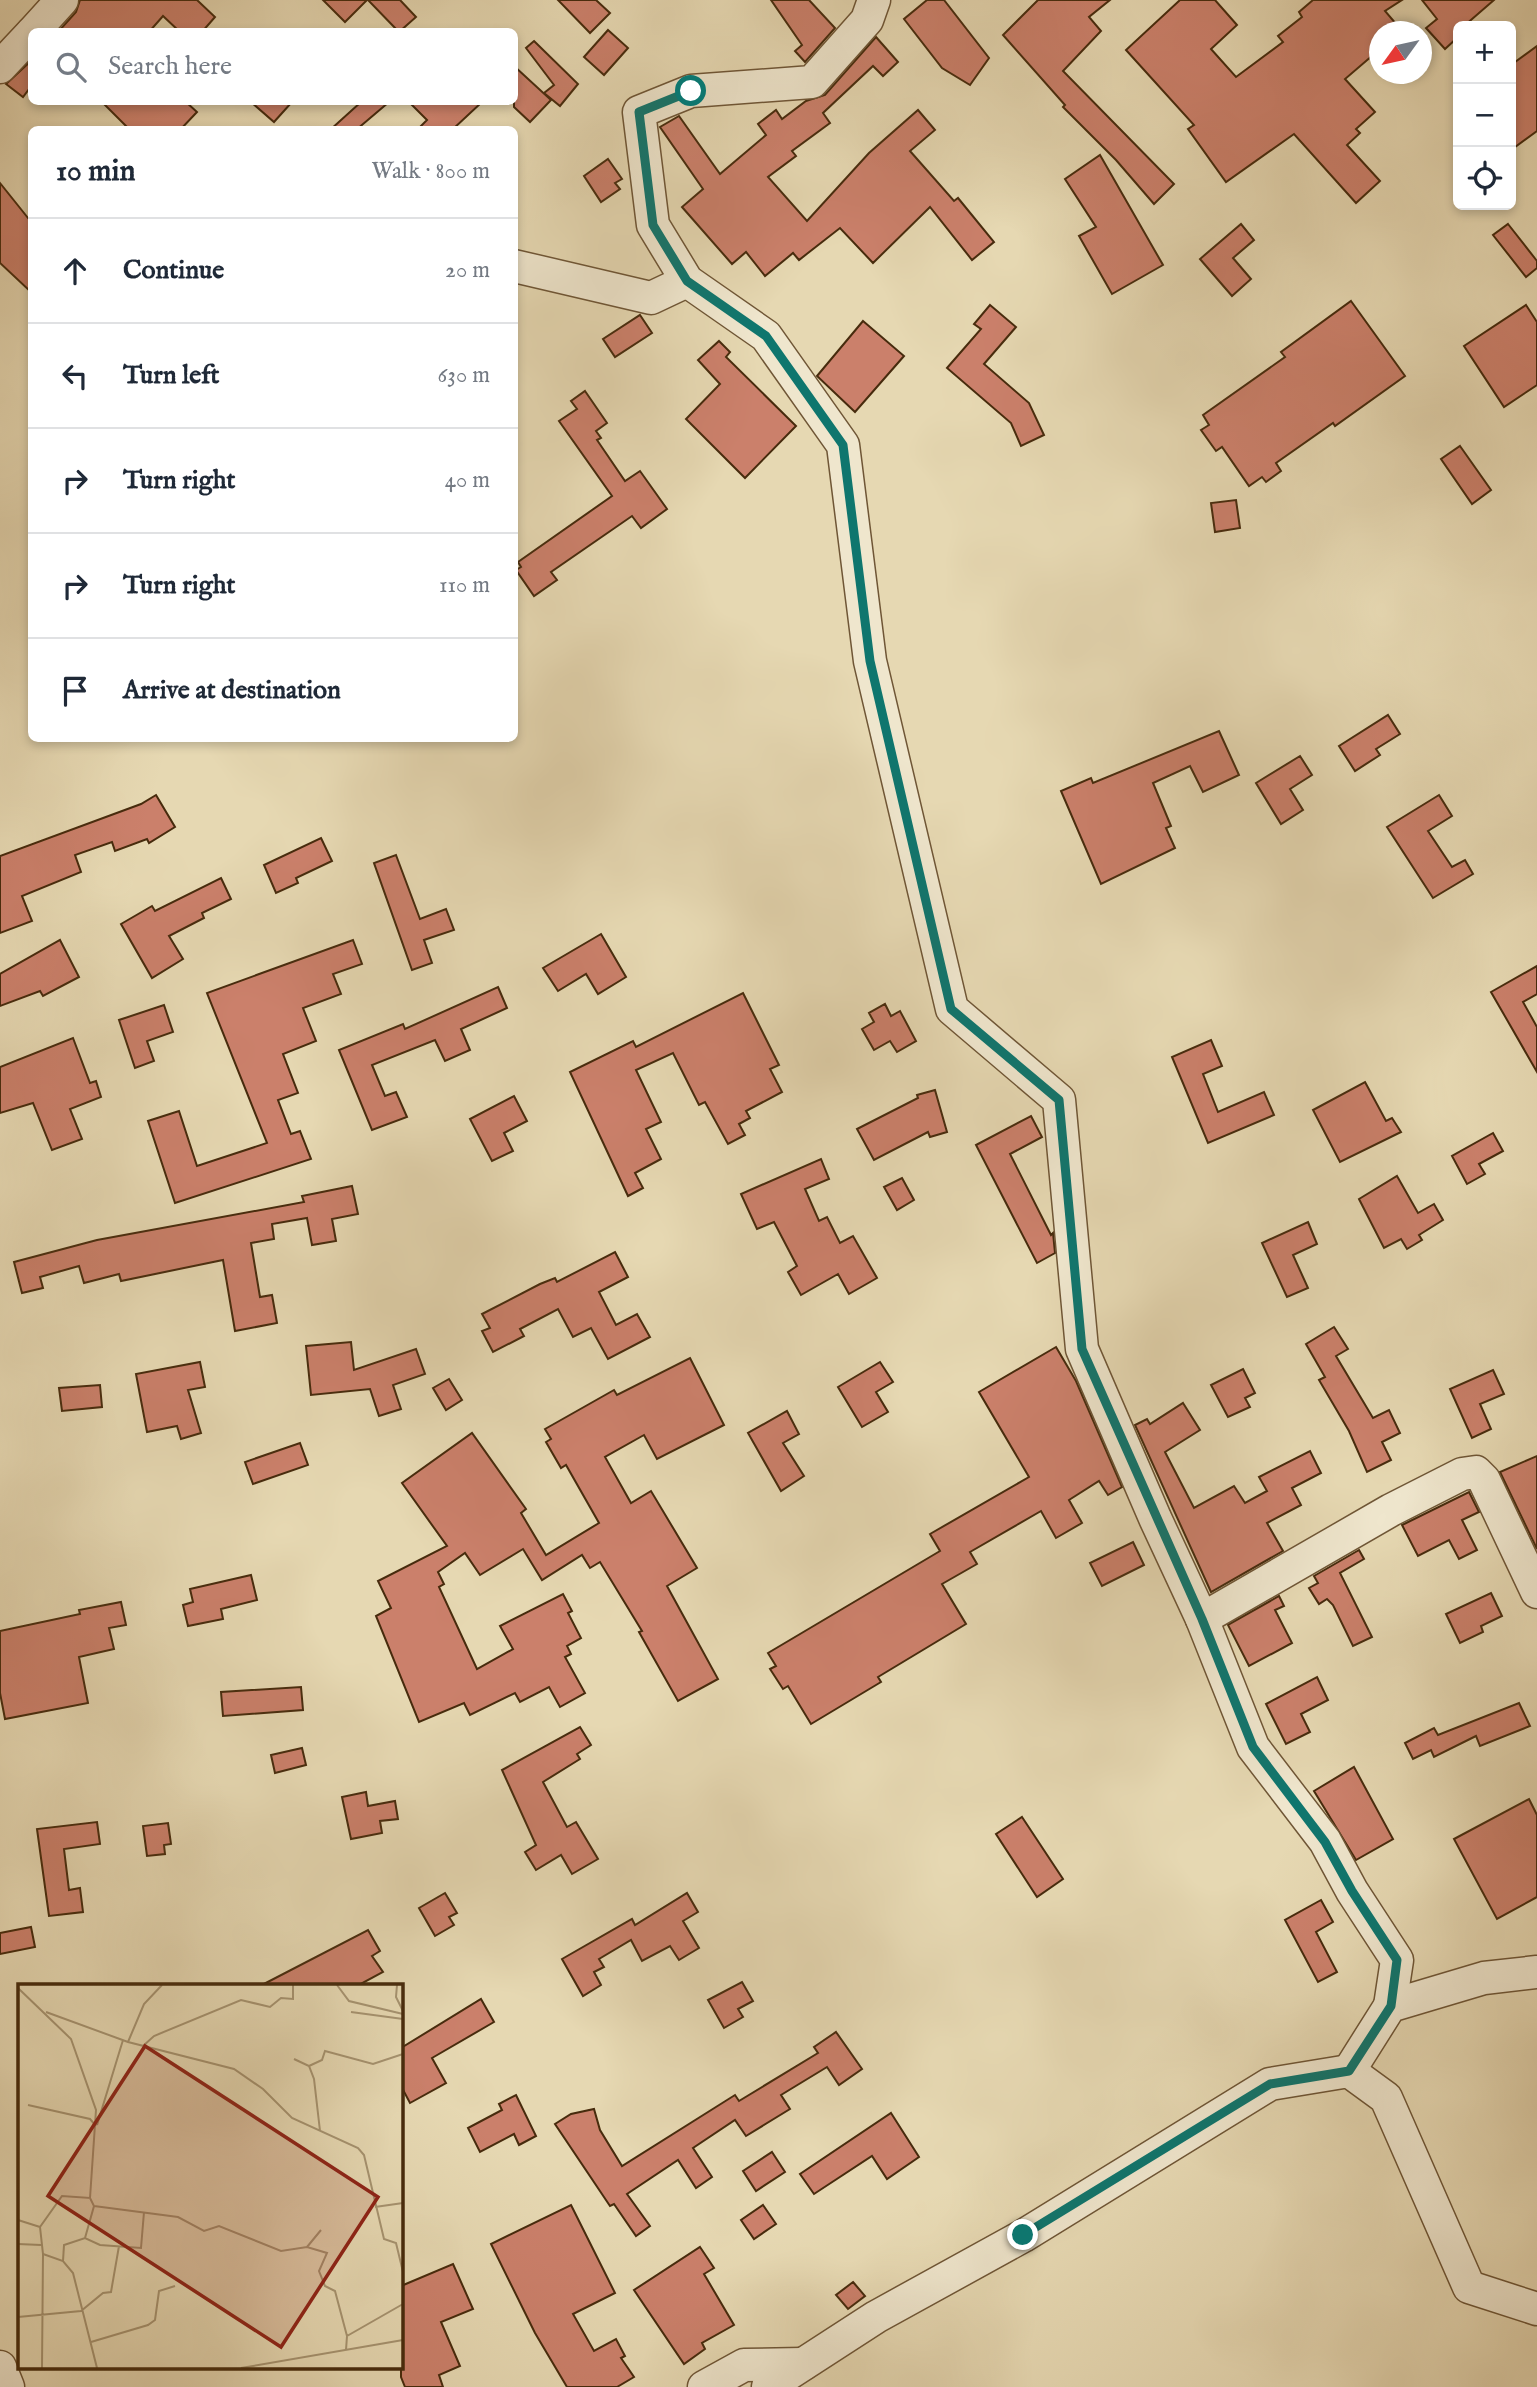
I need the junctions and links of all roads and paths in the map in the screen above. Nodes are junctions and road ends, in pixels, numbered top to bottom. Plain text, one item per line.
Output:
1 (62, 0) edge
2 (874, 0) edge
3 (36, 28) edge
4 (28, 36) edge
5 (0, 67) edge
6 (518, 267) edge
7 (687, 281) junction
8 (1537, 1592) edge
9 (1202, 1619) junction
10 (1537, 1972) edge
11 (1391, 2006) junction
12 (1349, 2071) junction
13 (1537, 2309) edge
14 (0, 2367) edge
15 (802, 2369) edge
16 (8, 2387) edge
17 (704, 2387) edge
18 (768, 2387) edge

1 - 3 street
2 - 7 street
4 - 5 street
6 - 7 street
7 - 9 street
8 - 9 street
9 - 11 street
10 - 11 street
11 - 12 street
12 - 13 street
12 - 15 street
14 - 16 street
15 - 17 street
15 - 18 street

